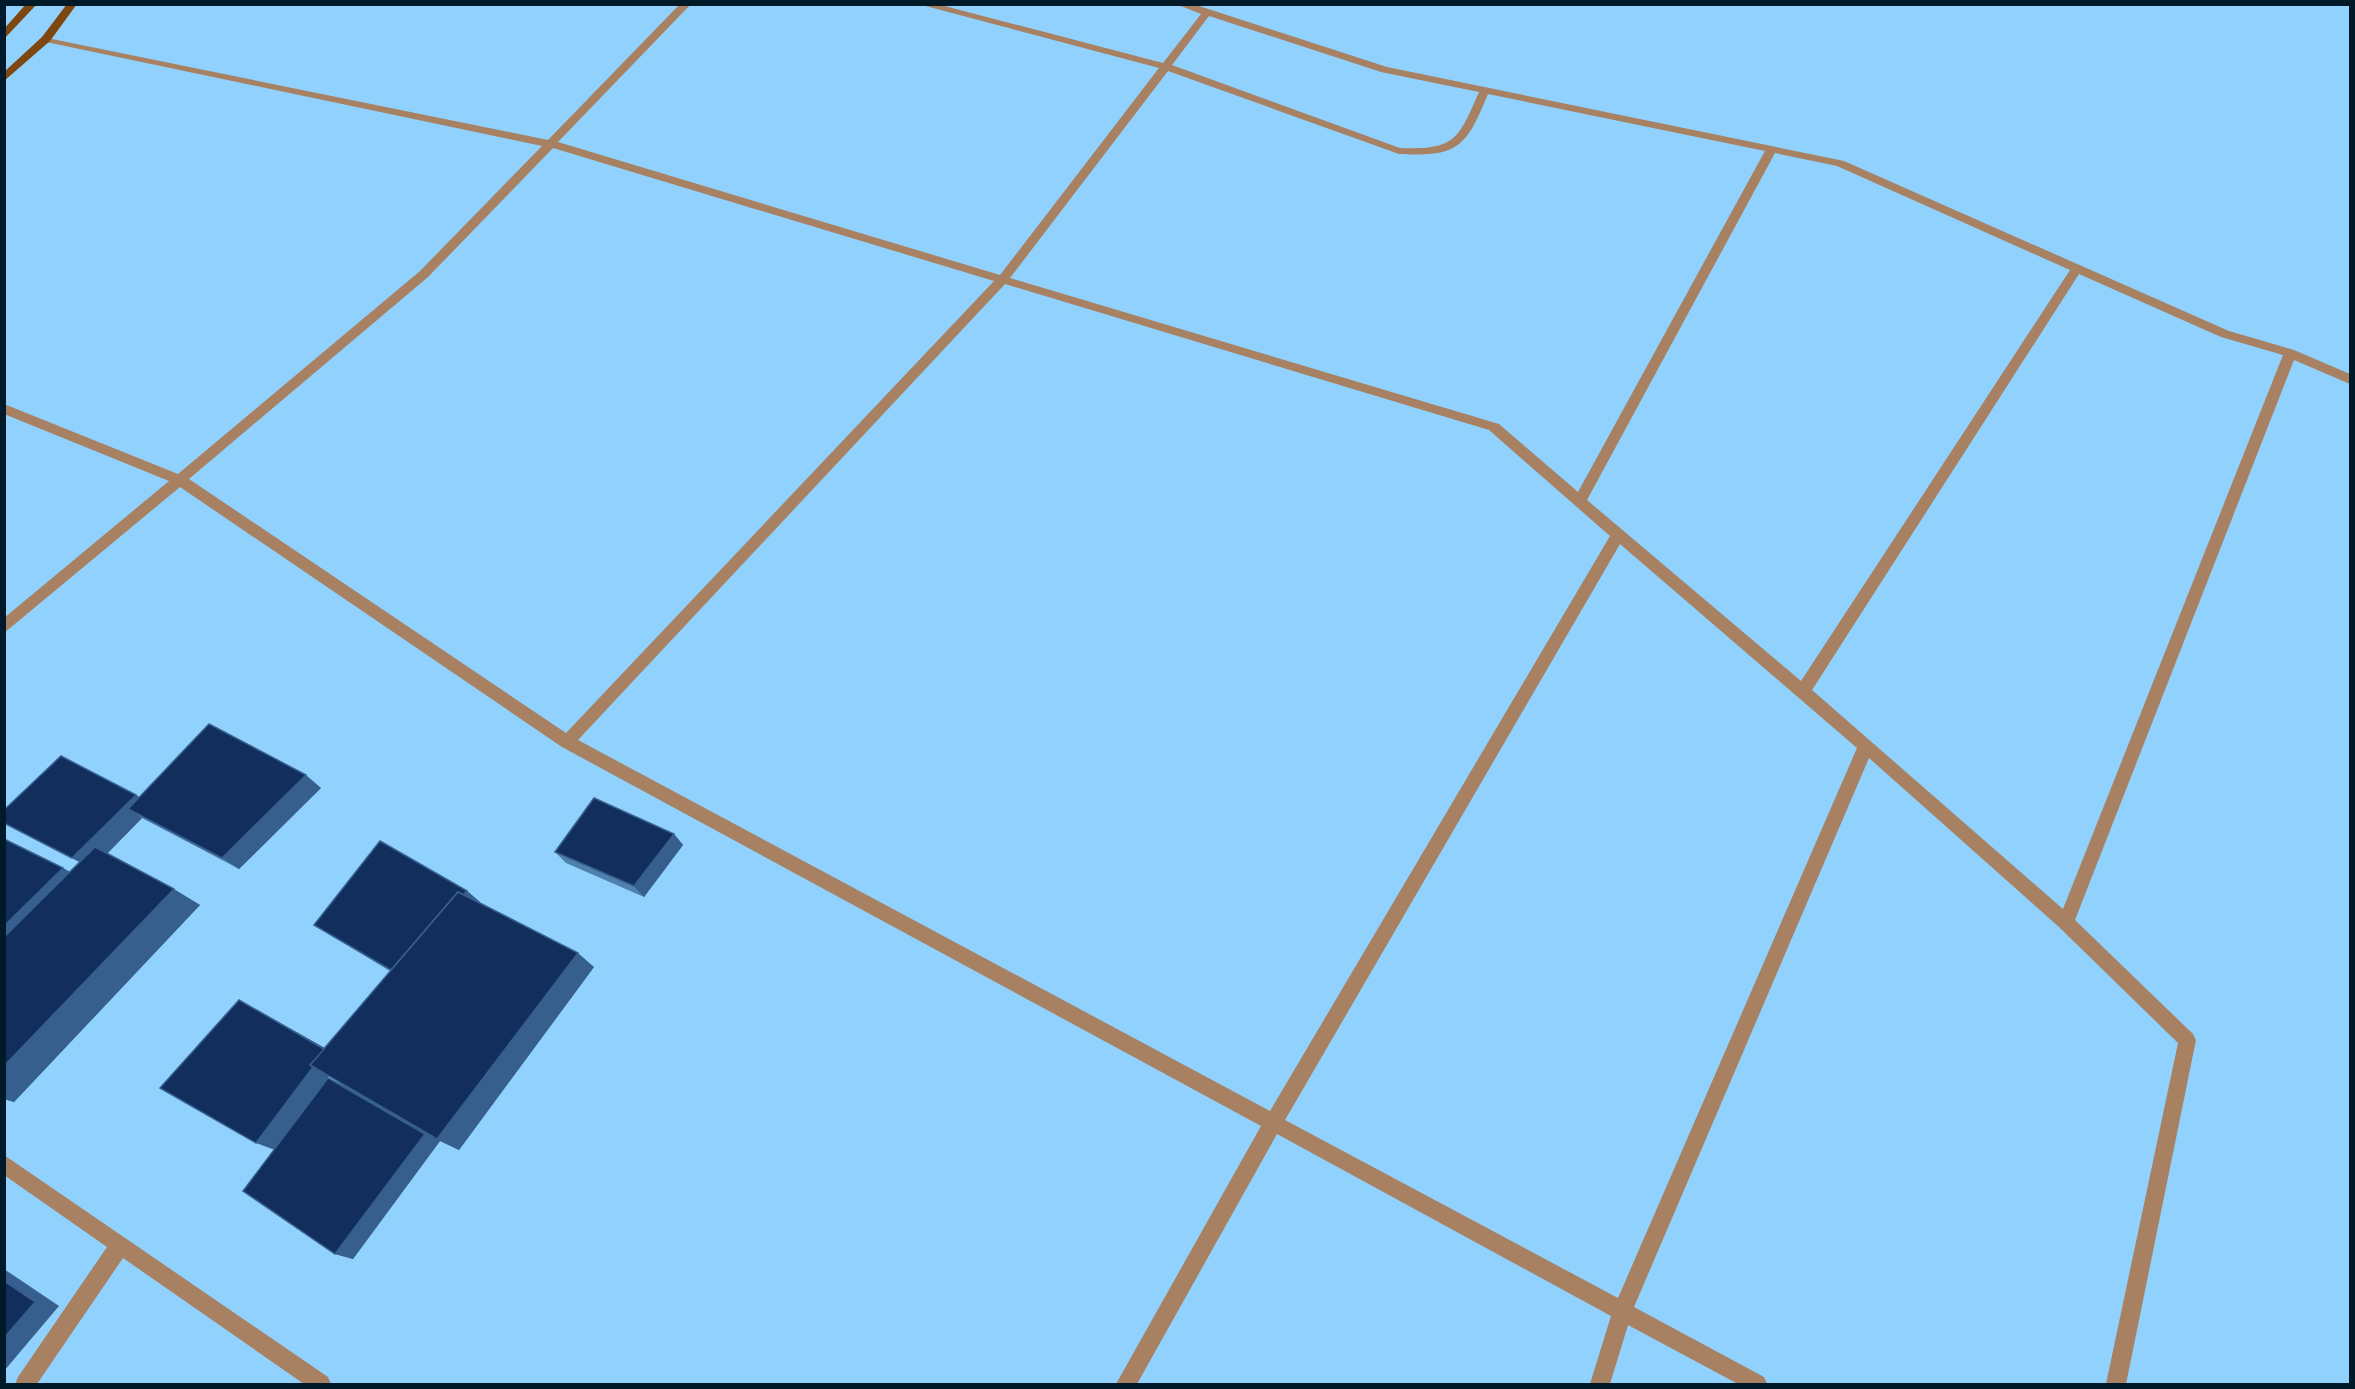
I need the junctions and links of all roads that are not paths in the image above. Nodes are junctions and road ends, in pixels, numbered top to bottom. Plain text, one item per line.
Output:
1 (32, 4) edge
2 (72, 4) edge
3 (686, 4) edge
4 (923, 4) edge
5 (1181, 4) edge
6 (1207, 13) junction
7 (4, 36) edge
8 (46, 39) junction
9 (1167, 68) junction
10 (4, 78) edge
11 (1485, 90) junction
12 (550, 144) junction
13 (1772, 149) junction
14 (2077, 268) junction
15 (1003, 279) junction
16 (2290, 353) junction
17 (2350, 379) edge
18 (4, 409) edge
19 (180, 480) junction
20 (1580, 502) junction
21 (1618, 535) junction
22 (4, 627) edge
23 (1803, 691) junction
24 (567, 742) junction
25 (1866, 746) junction
26 (2066, 922) junction
27 (1273, 1123) junction
28 (4, 1164) edge
29 (120, 1245) junction
30 (1622, 1312) junction
31 (25, 1384) edge
32 (321, 1384) edge
33 (1125, 1384) edge
34 (1600, 1384) edge
35 (1757, 1384) edge
36 (2116, 1384) edge

1 - 7 main road
2 - 8 main road
3 - 12 street
4 - 9 street
5 - 6 street
6 - 9 street
6 - 11 street
8 - 10 main road
8 - 12 street
9 - 11 street
9 - 15 street
11 - 13 street
12 - 15 street
12 - 19 street
13 - 14 street
13 - 20 street
14 - 16 street
14 - 23 street
15 - 20 street
15 - 24 street
16 - 17 street
16 - 26 street
18 - 19 street
19 - 22 street
19 - 24 street
20 - 21 street
21 - 23 street
21 - 27 street
23 - 25 street
24 - 27 street
25 - 26 street
25 - 30 street
26 - 36 street
27 - 30 street
27 - 33 street
28 - 29 street
29 - 31 street
29 - 32 street
30 - 34 street
30 - 35 street

